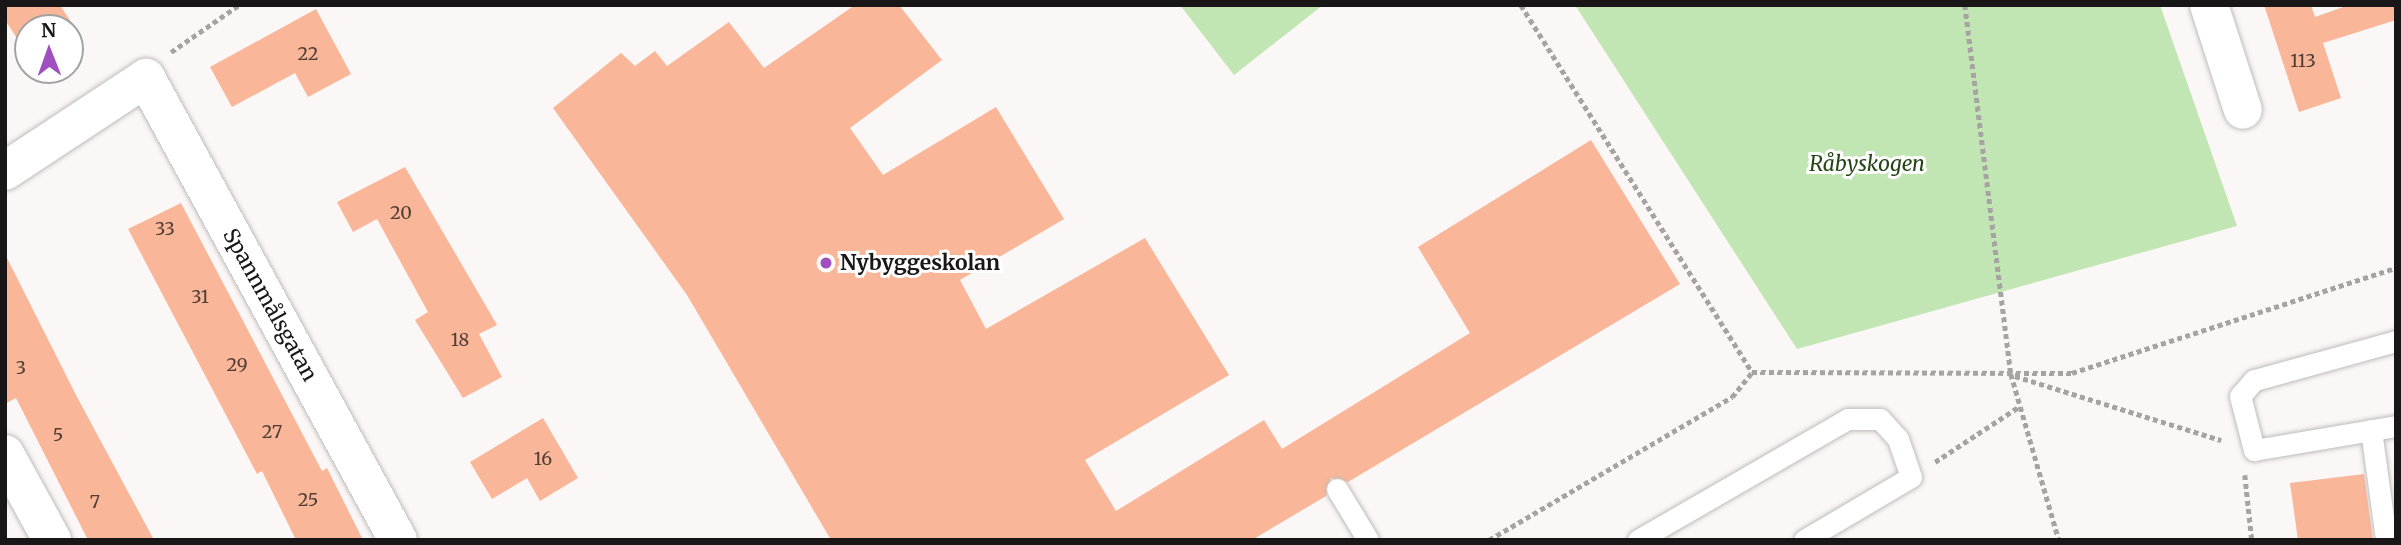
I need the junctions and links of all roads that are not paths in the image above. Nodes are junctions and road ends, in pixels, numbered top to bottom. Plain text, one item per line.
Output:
1 (2209, 5) edge
2 (2243, 110) dead end
3 (5, 171) edge
4 (2396, 341) edge
5 (2396, 426) edge
6 (2371, 430) junction
7 (5, 454) edge
8 (1337, 489) dead end
9 (52, 540) edge
10 (398, 540) edge
11 (1368, 540) edge
12 (1638, 540) edge
13 (1804, 540) edge
14 (2386, 540) edge

1 - 2 street
3 - 10 street, Spannmålsgatan
4 - 6 lane
5 - 6 lane
6 - 14 lane
7 - 9 street
8 - 11 lane
12 - 13 lane

